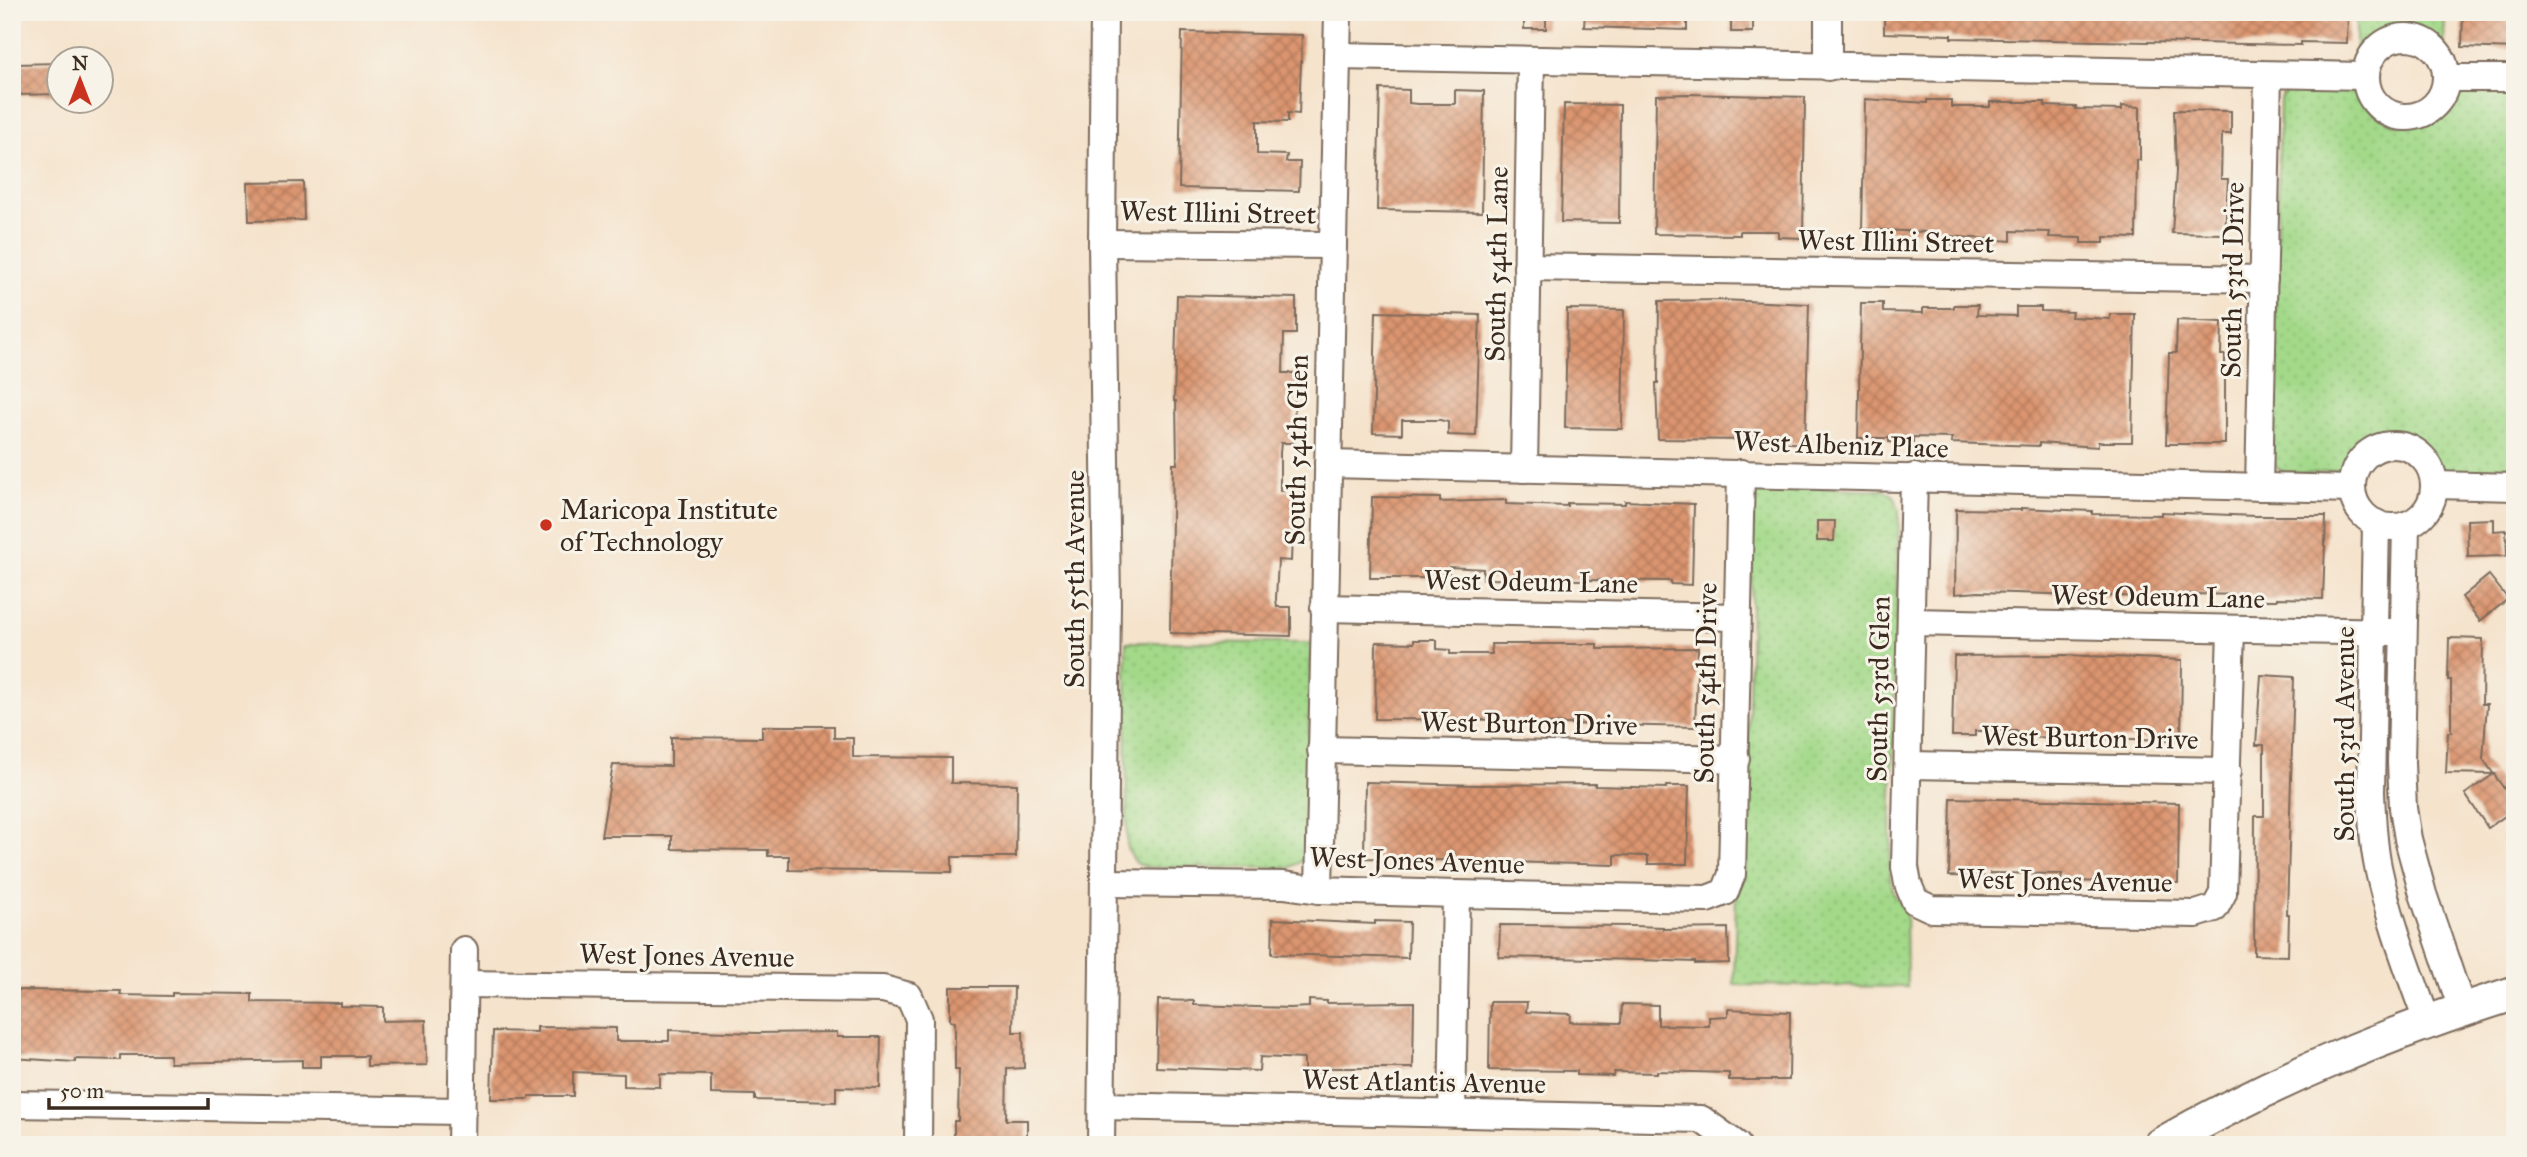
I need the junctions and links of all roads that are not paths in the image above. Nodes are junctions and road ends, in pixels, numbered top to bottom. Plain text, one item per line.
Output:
1 (1104, 12) edge
2 (1338, 12) edge
3 (1829, 12) edge
4 (1337, 56) junction
5 (1531, 61) junction
6 (1829, 67) junction
7 (2268, 75) junction
8 (2365, 76) junction
9 (2447, 78) junction
10 (2515, 78) edge
11 (1101, 243) junction
12 (1333, 245) junction
13 (1527, 267) junction
14 (2264, 279) junction
15 (1328, 464) junction
16 (1524, 469) junction
17 (1741, 473) junction
18 (1914, 477) junction
19 (2435, 485) junction
20 (2259, 487) junction
21 (2515, 487) edge
22 (2352, 489) junction
23 (2376, 523) junction
24 (2406, 525) junction
25 (1324, 608) junction
26 (1737, 617) junction
27 (1912, 622) junction
28 (2231, 629) junction
29 (2374, 632) junction
30 (2404, 632) junction
31 (1321, 750) junction
32 (1736, 759) junction
33 (1909, 765) junction
34 (2228, 771) junction
35 (1105, 883) junction
36 (1319, 890) junction
37 (1725, 892) joint
38 (1456, 894) junction
39 (1915, 901) joint
40 (464, 950) dead end
41 (464, 984) junction
42 (2515, 993) edge
43 (2462, 1009) junction
44 (2427, 1021) junction
45 (12, 1104) edge
46 (1101, 1106) junction
47 (462, 1111) junction
48 (1452, 1114) junction
49 (461, 1145) edge
50 (918, 1145) edge
51 (1101, 1145) edge
52 (1737, 1145) edge
53 (2160, 1145) edge

1 - 11 street, South 55th Avenue
2 - 4 street, South 54th Glen
3 - 6 street
4 - 5 street
4 - 12 street, South 54th Glen
5 - 6 street
5 - 13 street, South 54th Lane
6 - 7 street
7 - 8 street
7 - 14 street, South 53rd Drive
8 - 9 street
8 - 9 street
9 - 10 street
11 - 12 street, West Illini Street
11 - 35 street, South 55th Avenue
12 - 15 street, South 54th Glen
13 - 14 street, West Illini Street
13 - 16 street, South 54th Lane
14 - 20 street, South 53rd Drive
15 - 16 street, West Albeniz Place
15 - 25 street, South 54th Glen
16 - 17 street, West Albeniz Place
17 - 18 street, West Albeniz Place
17 - 26 street, South 54th Drive
18 - 20 street, West Albeniz Place
18 - 27 street, South 53rd Glen
19 - 21 street
19 - 22 street
19 - 24 street
20 - 22 street, West Albeniz Place
22 - 23 street
23 - 24 street
23 - 29 street, South 53rd Avenue
24 - 30 street, South 53rd Avenue
25 - 26 street, West Odeum Lane
25 - 31 street, South 54th Glen
26 - 32 street, South 54th Drive
27 - 28 street, West Odeum Lane
27 - 33 street, South 53rd Glen
28 - 29 street, West Odeum Lane
28 - 34 street
29 - 30 street, West Odeum Lane
29 - 44 street, South 53rd Avenue
30 - 43 street, South 53rd Avenue
31 - 32 street, West Burton Drive
31 - 36 street, South 54th Glen
32 - 37 street, South 54th Drive
33 - 34 street, West Burton Drive
33 - 39 street, South 53rd Glen
34 - 39 street, West Jones Avenue
35 - 36 street, West Jones Avenue
35 - 46 street, South 55th Avenue
36 - 38 street, West Jones Avenue
37 - 38 street, West Jones Avenue
38 - 48 street
40 - 41 street
41 - 47 street
41 - 50 street, West Jones Avenue
42 - 43 main road
43 - 44 main road
44 - 53 main road
45 - 47 street
46 - 48 street, West Atlantis Avenue
46 - 51 street, South 55th Avenue
47 - 49 street
48 - 52 street, West Atlantis Avenue

